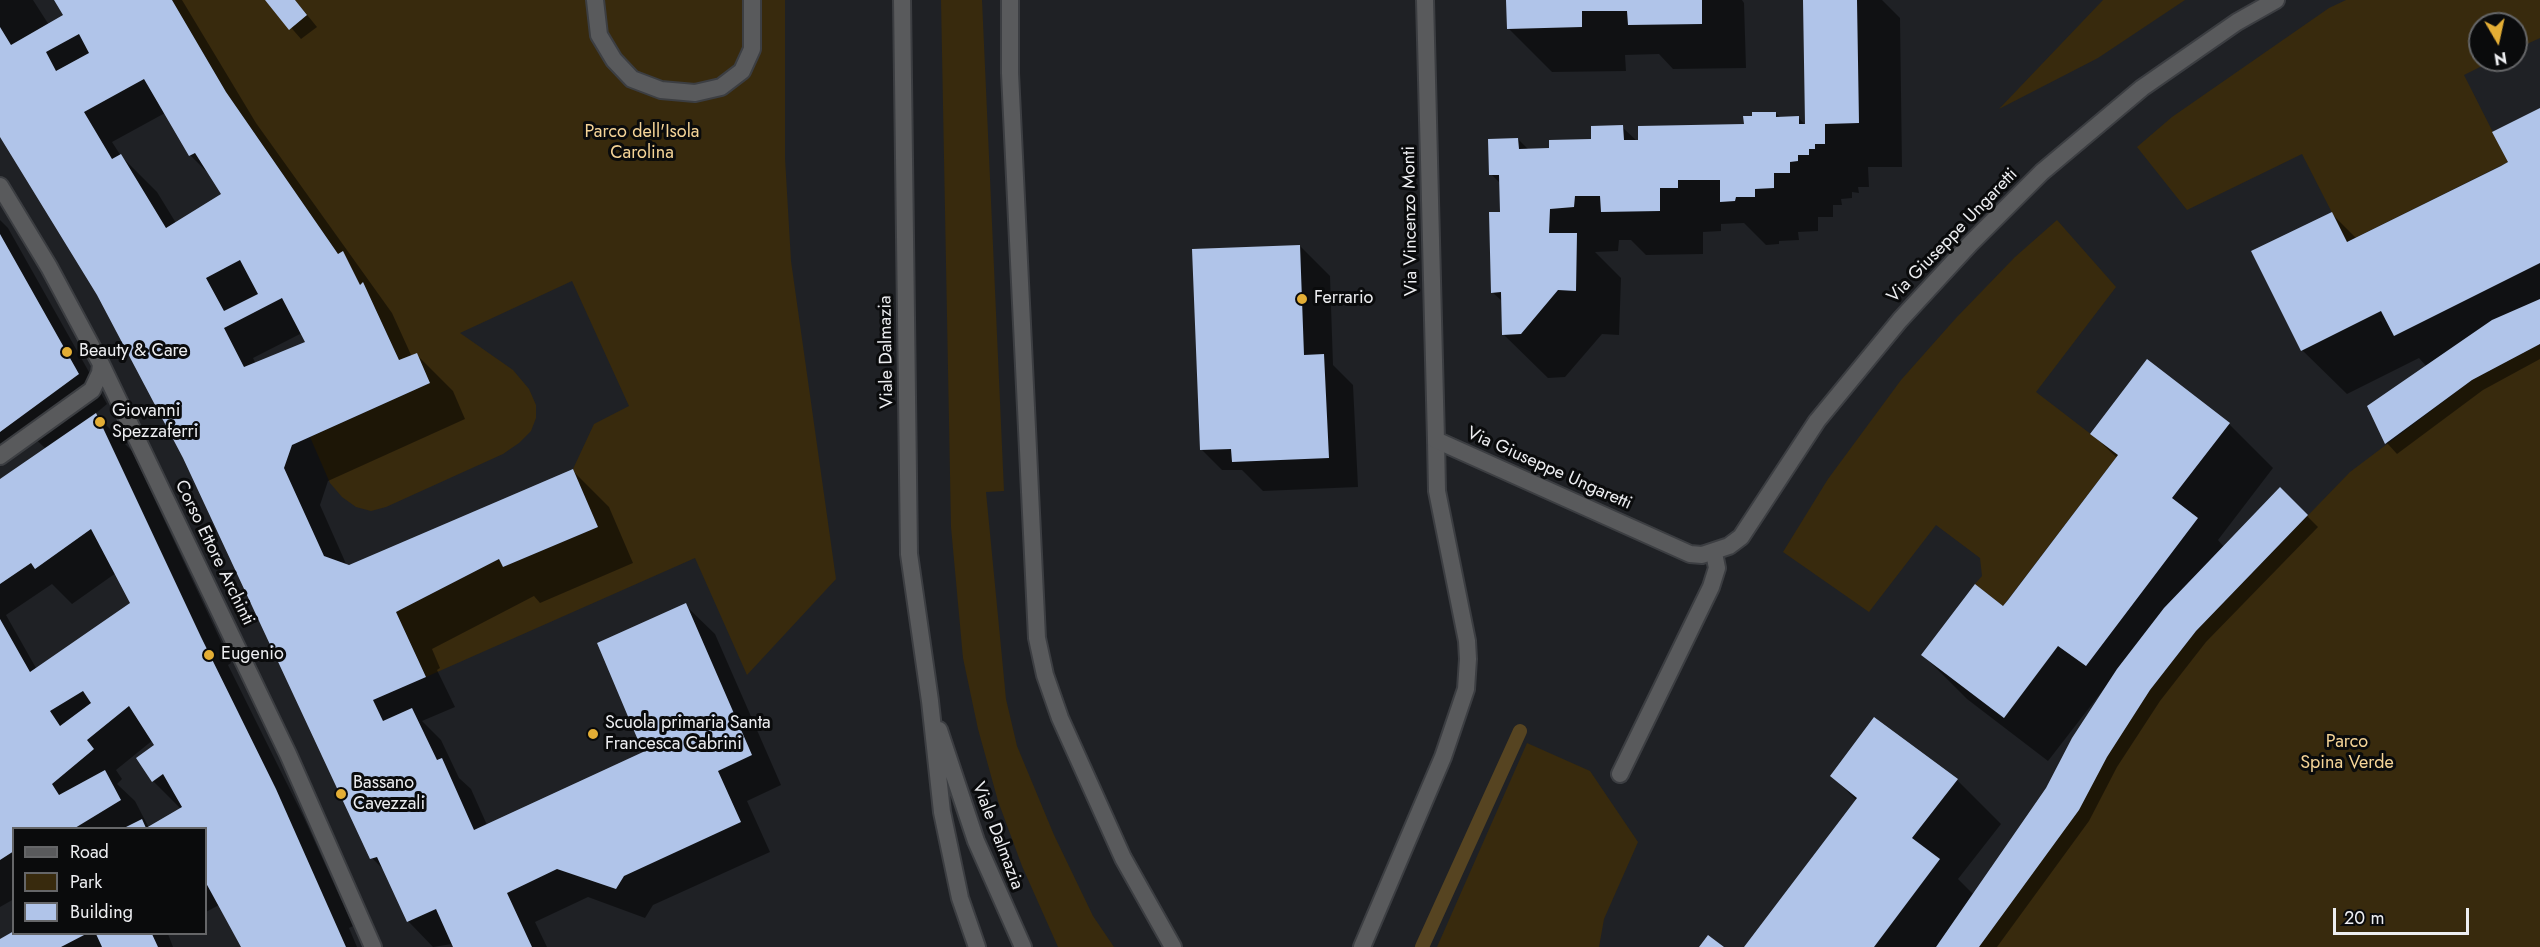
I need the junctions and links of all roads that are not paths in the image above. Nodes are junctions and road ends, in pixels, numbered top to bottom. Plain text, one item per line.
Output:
1 (595, 0) edge
2 (752, 0) edge
3 (902, 0) edge
4 (1010, 0) edge
5 (1425, 0) edge
6 (2276, 0) edge
7 (0, 186) edge
8 (101, 364) junction
9 (1436, 440) junction
10 (0, 456) edge
11 (1714, 553) junction
12 (930, 701) junction
13 (1620, 774) dead end
14 (373, 947) edge
15 (977, 947) edge
16 (1023, 947) edge
17 (1173, 947) edge
18 (1362, 947) edge

1 - 2 street
3 - 12 street, Viale Dalmazia
4 - 17 street
5 - 9 street, Via Vincenzo Monti
6 - 11 street, Via Giuseppe Ungaretti
7 - 8 street, Corso Ettore Archinti
8 - 10 street
8 - 14 street, Corso Ettore Archinti
9 - 11 street, Via Giuseppe Ungaretti
9 - 18 street, Via Vincenzo Monti
11 - 13 street
12 - 15 street, Viale Dalmazia
12 - 16 street, Viale Dalmazia

